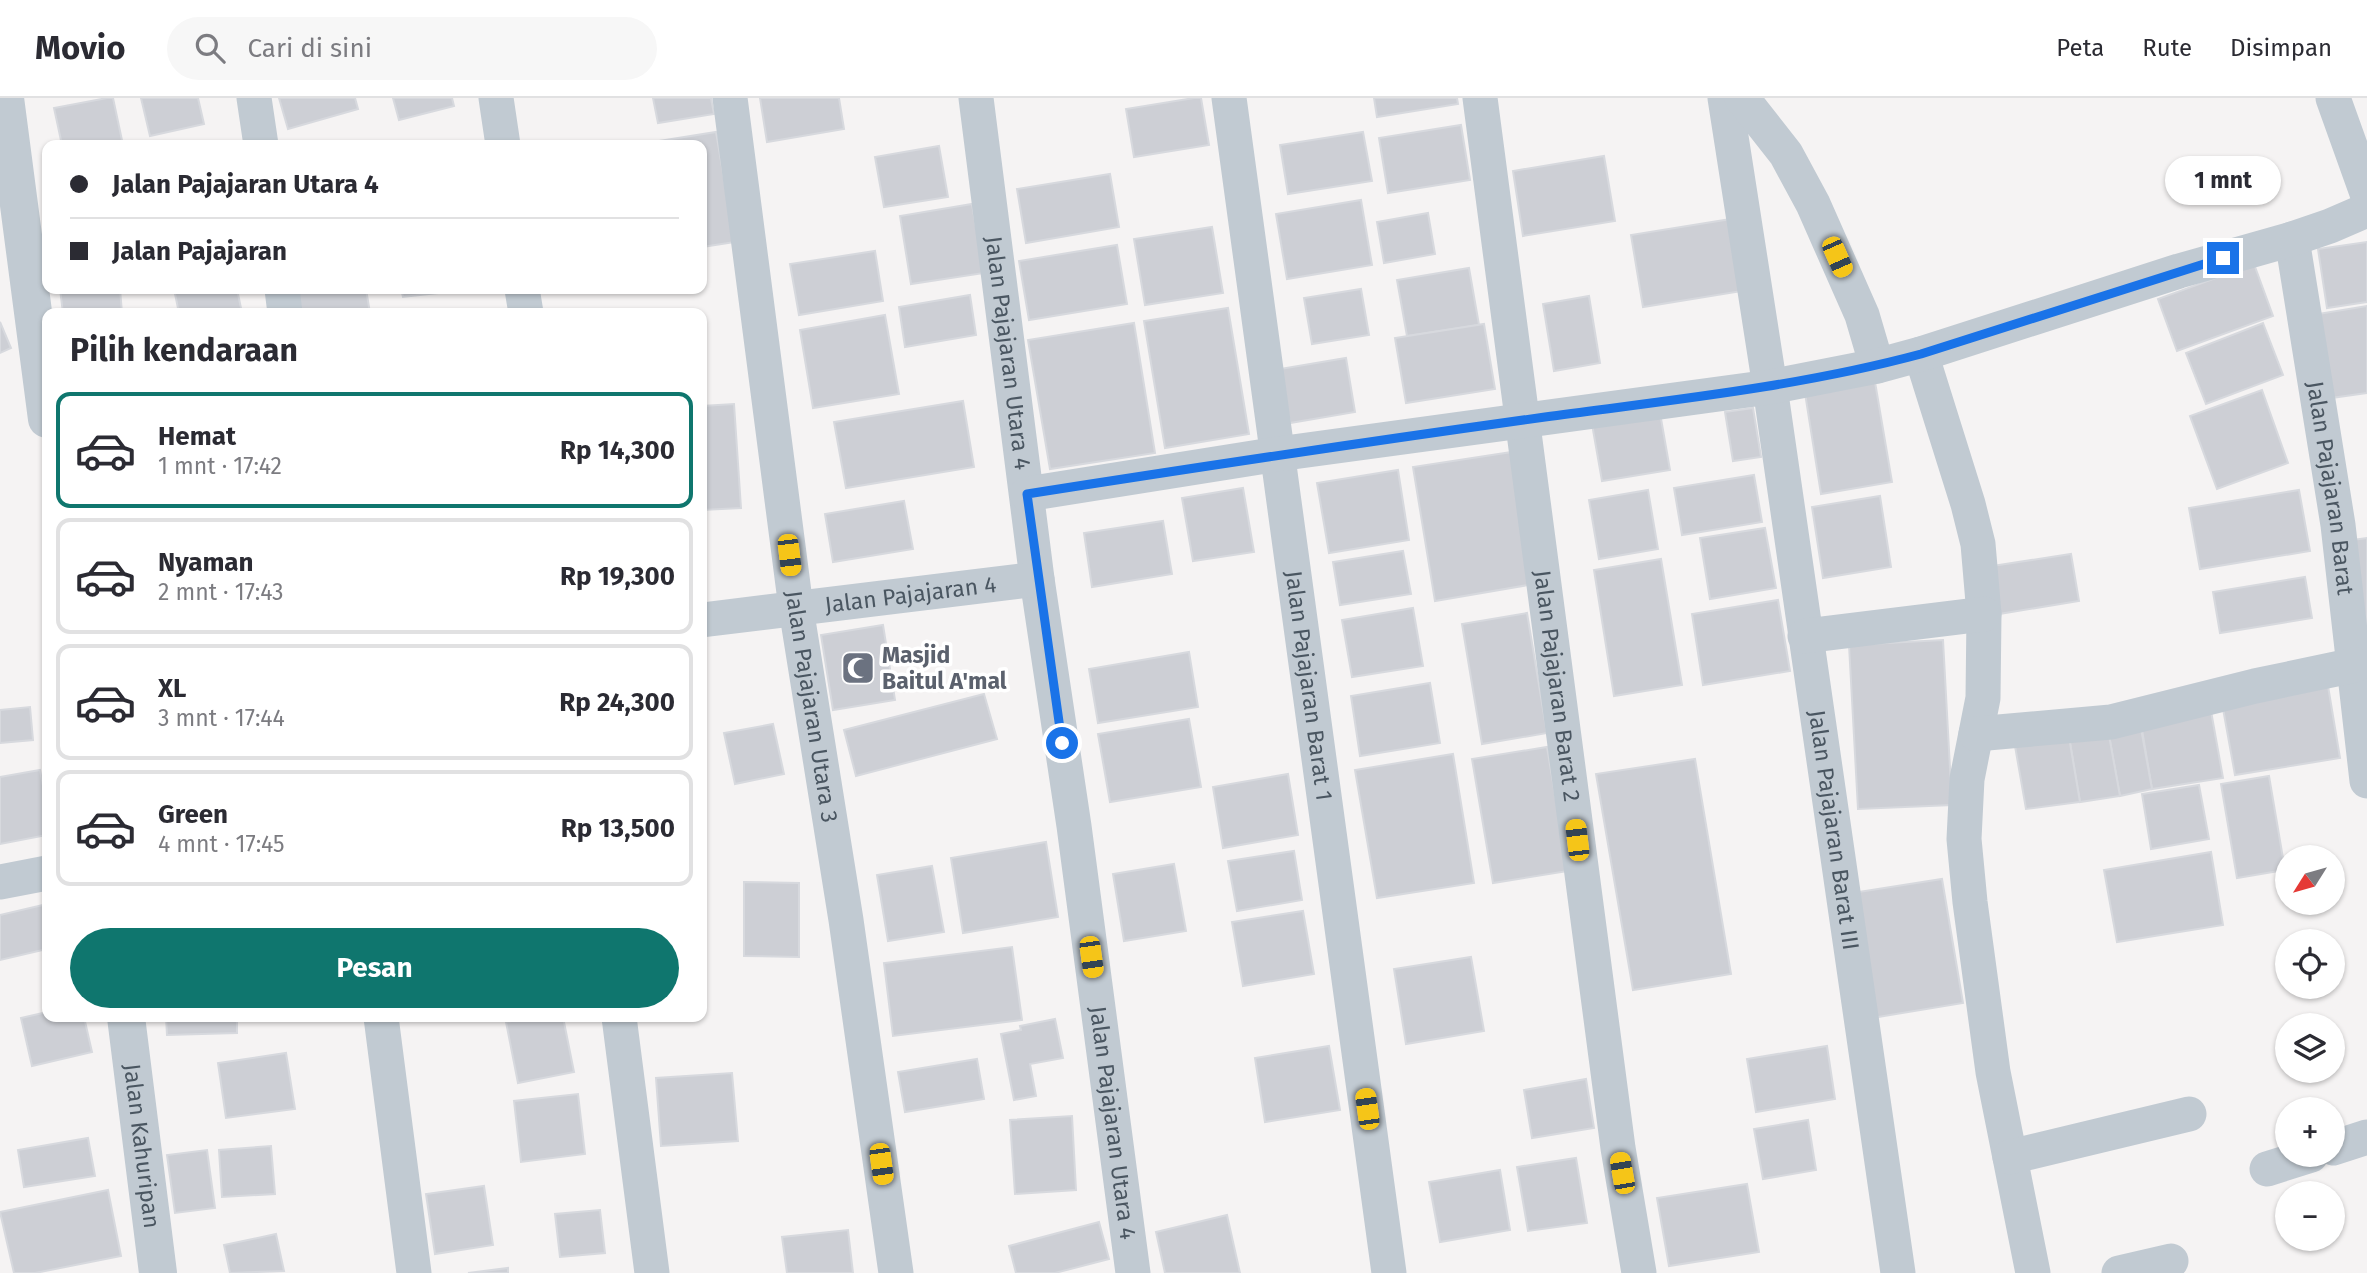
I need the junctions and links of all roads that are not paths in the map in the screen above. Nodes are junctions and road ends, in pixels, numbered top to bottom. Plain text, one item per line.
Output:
1 (5, 98) edge
2 (254, 98) edge
3 (496, 98) edge
4 (730, 98) edge
5 (976, 98) edge
6 (1229, 98) edge
7 (1480, 98) edge
8 (1725, 98) edge
9 (1742, 98) edge
10 (2333, 98) edge
11 (260, 140) edge
12 (502, 140) edge
13 (2367, 192) edge
14 (2367, 209) edge
15 (2292, 239) junction
16 (1921, 354) junction
17 (1877, 366) junction
18 (42, 381) edge
19 (1770, 387) junction
20 (1522, 421) junction
21 (1278, 454) junction
22 (1027, 494) junction
23 (1037, 579) junction
24 (796, 608) junction
25 (1984, 614) junction
26 (707, 619) edge
27 (1805, 636) junction
28 (2355, 666) junction
29 (1976, 734) junction
30 (2367, 775) edge
31 (42, 874) edge
32 (0, 882) edge
33 (127, 1022) edge
34 (382, 1022) edge
35 (620, 1022) edge
36 (2189, 1114) dead end
37 (2367, 1137) edge
38 (2345, 1144) edge
39 (2010, 1157) junction
40 (2275, 1166) edge
41 (2267, 1169) dead end
42 (2171, 1261) dead end
43 (158, 1273) edge
44 (414, 1273) edge
45 (652, 1273) edge
46 (896, 1273) edge
47 (1133, 1273) edge
48 (1389, 1273) edge
49 (1639, 1273) edge
50 (1898, 1273) edge
51 (2034, 1273) edge
52 (2119, 1273) edge

1 - 18 street
2 - 11 street
3 - 12 street
4 - 24 street, Jalan Pajajaran Utara 3
5 - 22 street, Jalan Pajajaran Utara 4
6 - 21 street, Jalan Pajajaran Barat 1
7 - 20 street, Jalan Pajajaran Barat 2
8 - 19 street, Jalan Pajajaran Barat III
9 - 17 street
10 - 13 street
14 - 15 street
15 - 16 street
15 - 28 street, Jalan Pajajaran Barat
16 - 17 street
16 - 25 street
17 - 19 street
19 - 20 street
19 - 27 street, Jalan Pajajaran Barat III
20 - 21 street
20 - 49 street, Jalan Pajajaran Barat 2
21 - 22 street
21 - 48 street, Jalan Pajajaran Barat 1
22 - 23 street, Jalan Pajajaran Utara 4
23 - 24 street, Jalan Pajajaran 4
23 - 47 street, Jalan Pajajaran Utara 4
24 - 26 street, Jalan Pajajaran 4
24 - 46 street, Jalan Pajajaran Utara 3
25 - 27 street
25 - 29 street
27 - 50 street, Jalan Pajajaran Barat III
28 - 29 street
28 - 30 street, Jalan Pajajaran Barat
29 - 39 street
31 - 32 street
33 - 43 street, Jalan Kahuripan
34 - 44 street
35 - 45 street
36 - 39 street
37 - 38 street
39 - 51 street
40 - 41 street
42 - 52 street

